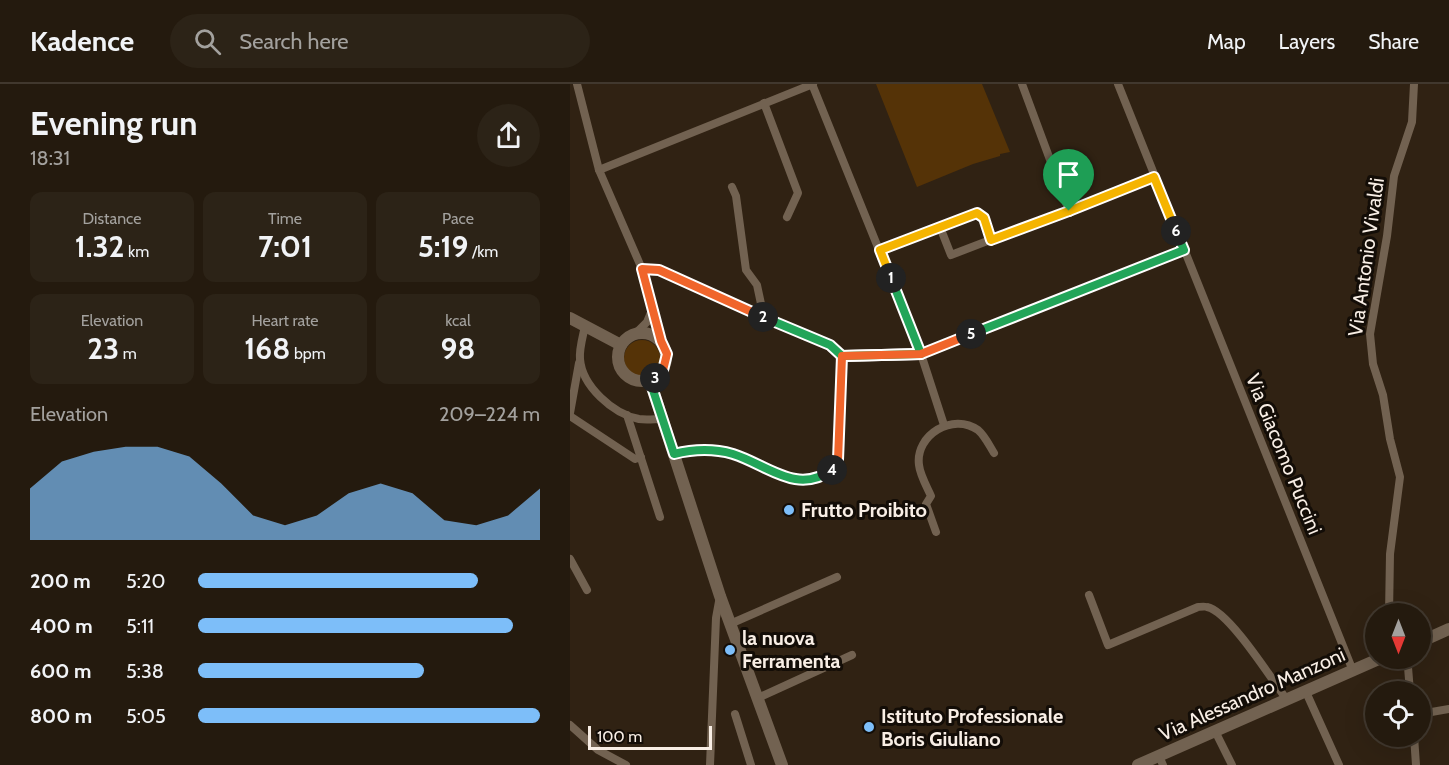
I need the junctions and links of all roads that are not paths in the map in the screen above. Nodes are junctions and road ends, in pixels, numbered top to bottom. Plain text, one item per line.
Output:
1 (578, 84) edge
2 (812, 84) edge
3 (1022, 84) edge
4 (1118, 84) edge
5 (1414, 84) edge
6 (764, 103) junction
7 (599, 170) junction
8 (1154, 177) junction
9 (732, 187) dead end
10 (1069, 211) junction
11 (787, 217) dead end
12 (940, 227) junction
13 (991, 240) junction
14 (880, 250) junction
15 (1184, 250) junction
16 (642, 269) junction
17 (653, 310) junction
18 (570, 318) edge
19 (764, 318) junction
20 (585, 326) junction
21 (635, 334) junction
22 (661, 341) junction
23 (621, 345) junction
24 (921, 354) junction
25 (842, 356) junction
26 (580, 359) junction
27 (650, 381) junction
28 (570, 414) edge
29 (627, 415) junction
30 (662, 419) junction
31 (944, 425) junction
32 (994, 453) dead end
33 (674, 454) junction
34 (640, 457) junction
35 (660, 517) dead end
36 (936, 532) dead end
37 (570, 559) edge
38 (837, 577) dead end
39 (587, 590) dead end
40 (1089, 595) dead end
41 (720, 596) junction
42 (1389, 603) edge
43 (730, 624) junction
44 (1449, 629) edge
45 (1431, 637) edge
46 (852, 655) dead end
47 (1365, 665) edge
48 (1353, 671) junction
49 (1306, 692) junction
50 (758, 698) junction
51 (1287, 700) junction
52 (1449, 709) edge
53 (1431, 712) edge
54 (735, 714) dead end
55 (570, 725) edge
56 (1215, 731) junction
57 (1415, 747) edge
58 (1161, 761) edge
59 (626, 765) edge
60 (710, 765) edge
61 (751, 765) edge
62 (782, 765) edge
63 (1138, 765) edge
64 (1232, 765) edge
65 (1339, 765) edge
66 (1416, 765) edge

1 - 7 street
2 - 6 street
2 - 14 street
3 - 10 street
4 - 8 street, Via Giacomo Puccini
5 - 42 street, Via Antonio Vivaldi
6 - 7 street
6 - 11 street
7 - 16 street
8 - 10 street
8 - 15 street, Via Giacomo Puccini
9 - 19 street
10 - 13 street
12 - 13 street
12 - 13 street
12 - 14 street
14 - 24 street
15 - 24 street
15 - 48 street, Via Giacomo Puccini
16 - 17 street
16 - 19 street
17 - 21 street
17 - 22 street
18 - 20 street
19 - 25 street
20 - 23 street
20 - 26 street
21 - 22 street
21 - 23 street
22 - 27 street
23 - 27 street
24 - 25 street
24 - 31 street
25 - 33 street
26 - 28 street
26 - 29 street
27 - 30 street
28 - 34 street
29 - 30 street
29 - 34 street
30 - 33 street
31 - 32 street
31 - 36 street
33 - 41 street
34 - 35 street
37 - 39 street
38 - 43 street
40 - 51 street
41 - 43 street
41 - 60 street
43 - 50 street
44 - 45 street
46 - 50 street
47 - 48 street, Via Alessandro Manzoni
48 - 49 street, Via Alessandro Manzoni
49 - 51 street, Via Alessandro Manzoni
49 - 65 street
50 - 62 street
51 - 56 street, Via Alessandro Manzoni
52 - 53 street
54 - 61 street
55 - 59 street
56 - 58 street, Via Alessandro Manzoni
56 - 64 street
57 - 66 street
58 - 63 street, Via Alessandro Manzoni

